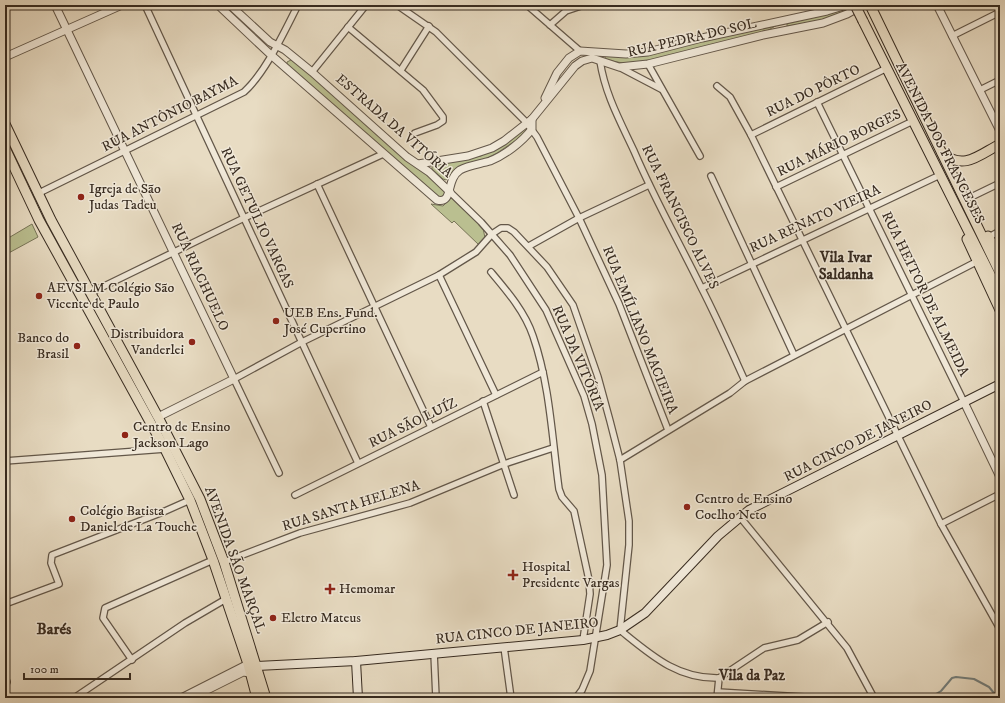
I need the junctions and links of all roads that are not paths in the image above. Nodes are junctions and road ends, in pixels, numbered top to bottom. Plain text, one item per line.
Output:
1 (55, 5) edge
2 (122, 5) edge
3 (145, 5) edge
4 (218, 5) edge
5 (230, 5) edge
6 (298, 5) edge
7 (366, 5) edge
8 (397, 5) edge
9 (527, 5) edge
10 (584, 5) edge
11 (847, 5) edge
12 (855, 5) edge
13 (863, 5) edge
14 (870, 5) edge
15 (937, 5) edge
16 (1000, 12) edge
17 (781, 20) junction
18 (550, 25) junction
19 (429, 26) junction
20 (348, 27) junction
21 (67, 29) junction
22 (768, 34) junction
23 (952, 36) junction
24 (277, 46) junction
25 (580, 51) junction
26 (271, 54) junction
27 (592, 55) junction
28 (5, 57) edge
29 (600, 61) junction
30 (648, 64) junction
31 (619, 67) junction
32 (887, 68) junction
33 (401, 70) junction
34 (312, 72) junction
35 (1000, 80) edge
36 (718, 86) dead end
37 (661, 89) junction
38 (980, 90) junction
39 (817, 102) junction
40 (543, 104) junction
41 (196, 116) junction
42 (529, 120) junction
43 (913, 121) junction
44 (5, 124) edge
45 (532, 129) junction
46 (1000, 131) edge
47 (415, 134) dead end
48 (751, 135) junction
49 (1000, 144) edge
50 (5, 148) edge
51 (125, 151) junction
52 (942, 152) junction
53 (383, 154) junction
54 (843, 155) junction
55 (700, 156) dead end
56 (418, 164) junction
57 (940, 175) junction
58 (711, 176) dead end
59 (1000, 183) edge
60 (317, 184) junction
61 (649, 185) junction
62 (776, 187) junction
63 (450, 192) junction
64 (37, 194) junction
65 (965, 200) junction
66 (869, 209) junction
67 (244, 218) junction
68 (579, 218) junction
69 (1000, 231) edge
70 (492, 234) junction
71 (989, 237) junction
72 (802, 241) junction
73 (529, 246) junction
74 (174, 252) junction
75 (983, 257) junction
76 (1000, 257) edge
77 (753, 264) junction
78 (491, 272) dead end
79 (1000, 273) edge
80 (439, 275) junction
81 (702, 288) junction
82 (90, 293) junction
83 (1000, 294) edge
84 (911, 295) junction
85 (375, 307) junction
86 (1000, 310) edge
87 (845, 328) junction
88 (302, 342) junction
89 (794, 355) junction
90 (543, 372) junction
91 (234, 379) junction
92 (745, 381) junction
93 (1000, 384) edge
94 (496, 395) junction
95 (483, 401) junction
96 (964, 402) junction
97 (158, 416) junction
98 (431, 427) junction
99 (668, 430) junction
100 (898, 435) junction
101 (553, 448) junction
102 (165, 450) junction
103 (620, 460) junction
104 (5, 461) edge
105 (358, 464) junction
106 (504, 464) junction
107 (279, 473) dead end
108 (1000, 477) edge
109 (1000, 494) edge
110 (295, 495) dead end
111 (514, 495) dead end
112 (190, 500) junction
113 (740, 516) junction
114 (940, 524) junction
115 (213, 560) junction
116 (224, 562) junction
117 (226, 599) junction
118 (5, 604) edge
119 (828, 622) junction
120 (1000, 629) edge
121 (620, 630) junction
122 (595, 638) junction
123 (583, 640) junction
124 (504, 647) junction
125 (434, 653) junction
126 (132, 660) junction
127 (356, 661) junction
128 (252, 665) junction
129 (250, 673) junction
130 (5, 677) edge
131 (719, 678) junction
132 (5, 686) edge
133 (717, 695) edge
134 (804, 697) edge
135 (74, 698) edge
136 (181, 698) edge
137 (191, 698) edge
138 (257, 698) edge
139 (266, 698) edge
140 (358, 698) edge
141 (436, 698) edge
142 (511, 698) edge
143 (576, 698) edge
144 (874, 698) edge

1 - 21 street, RUA RIACHUELO
2 - 21 street
3 - 41 street, RUA GETULIO VARGAS
4 - 26 street, ESTRADA DA VITÓRIA
5 - 24 street, ESTRADA DA VITÓRIA
6 - 24 street, RUA ANTÔNIO BAYMA
7 - 20 street
8 - 19 street
9 - 18 street
10 - 18 street
11 - 17 street, RUA PEDRA DO SOL
12 - 32 main road, AVENIDA DOS FRANCESES, bridge
13 - 22 street, RUA PEDRA DO SOL
14 - 52 main road, AVENIDA DOS FRANCESES
15 - 23 street
16 - 23 street
17 - 22 street
17 - 27 street, RUA PEDRA DO SOL
18 - 25 street
19 - 33 street
19 - 42 street
20 - 33 street
20 - 34 street
21 - 28 street
21 - 51 street, RUA RIACHUELO
22 - 30 street, RUA PEDRA DO SOL
23 - 38 street
24 - 26 street, RUA ANTÔNIO BAYMA
24 - 34 street, ESTRADA DA VITÓRIA
25 - 27 street, RUA PEDRA DO SOL
25 - 40 street
26 - 41 street, RUA ANTÔNIO BAYMA
26 - 53 street, ESTRADA DA VITÓRIA
27 - 29 street, RUA PEDRA DO SOL
27 - 40 street
29 - 31 street, RUA PEDRA DO SOL
29 - 61 street, RUA FRANCISCO ALVES
30 - 31 street, RUA PEDRA DO SOL
30 - 37 street
31 - 37 street
32 - 39 street, RUA DO PÔRTO
32 - 43 main road, AVENIDA DOS FRANCESES
33 - 47 street
34 - 56 street, ESTRADA DA VITÓRIA
35 - 38 street
36 - 48 street
37 - 55 street
38 - 46 street
39 - 48 street, RUA DO PÔRTO
39 - 54 street, RUA HEITOR DE ALMEIDA
40 - 42 street
41 - 51 street, RUA ANTÔNIO BAYMA
41 - 67 street, RUA GETULIO VARGAS
42 - 45 street
42 - 56 street
43 - 54 street, RUA MÁRIO BORGES
43 - 57 main road, AVENIDA DOS FRANCESES
44 - 64 main road, AVENIDA SÃO MARÇAL
45 - 63 street
45 - 68 street, RUA EMÍLIANO MACIEIRA
48 - 62 street
49 - 52 main road
50 - 102 main road, AVENIDA SÃO MARÇAL
51 - 64 street, RUA ANTÔNIO BAYMA
51 - 74 street, RUA RIACHUELO
52 - 65 main road, AVENIDA DOS FRANCESES
53 - 60 street
53 - 63 street, ESTRADA DA VITÓRIA
54 - 62 street, RUA MÁRIO BORGES
54 - 66 street, RUA HEITOR DE ALMEIDA
56 - 63 street, ESTRADA DA VITÓRIA
57 - 66 street, RUA RENATO VIEIRA
57 - 75 main road, AVENIDA DOS FRANCESES
58 - 77 street
59 - 65 street
60 - 67 street
60 - 85 street
61 - 68 street
61 - 81 street, RUA FRANCISCO ALVES
62 - 72 street
63 - 70 street, RUA DA VITÓRIA
64 - 82 main road, AVENIDA SÃO MARÇAL
65 - 71 main road
65 - 75 main road, AVENIDA DOS FRANCESES
66 - 72 street, RUA RENATO VIEIRA
66 - 84 street, RUA HEITOR DE ALMEIDA
67 - 74 street
67 - 88 street, RUA GETULIO VARGAS
68 - 73 street
68 - 99 street, RUA EMÍLIANO MACIEIRA
69 - 71 street
70 - 73 street
70 - 80 street
70 - 122 street, RUA DA VITÓRIA
71 - 76 main road
72 - 77 street, RUA RENATO VIEIRA
72 - 87 street
73 - 103 street
74 - 82 street
74 - 91 street, RUA RIACHUELO
75 - 79 main road, AVENIDA DOS FRANCESES
75 - 83 main road, AVENIDA DOS FRANCESES
75 - 84 street
75 - 86 main road
77 - 81 street, RUA RENATO VIEIRA
77 - 89 street
78 - 90 street
80 - 85 street
80 - 94 street
81 - 92 street, RUA FRANCISCO ALVES
82 - 97 main road, AVENIDA SÃO MARÇAL
84 - 87 street
84 - 96 street, RUA HEITOR DE ALMEIDA
85 - 88 street
85 - 98 street
87 - 89 street
87 - 100 street
88 - 91 street
88 - 105 street, RUA GETULIO VARGAS
89 - 92 street
90 - 94 street, RUA SÃO LUÍZ
90 - 101 street
91 - 97 street
91 - 107 street, RUA RIACHUELO
92 - 99 street
93 - 96 main road, RUA CINCO DE JANEIRO
94 - 95 street, RUA SÃO LUÍZ
95 - 98 street, RUA SÃO LUÍZ
95 - 106 street
96 - 100 main road, RUA CINCO DE JANEIRO
96 - 108 street, RUA HEITOR DE ALMEIDA
97 - 116 main road, AVENIDA SÃO MARÇAL
98 - 105 street, RUA SÃO LUÍZ
99 - 103 street
100 - 113 main road, RUA CINCO DE JANEIRO
100 - 114 street
101 - 106 street, RUA SANTA HELENA
101 - 123 street
102 - 104 street
102 - 112 main road, AVENIDA SÃO MARÇAL
103 - 121 street
105 - 110 street, RUA SÃO LUÍZ
106 - 111 street
106 - 116 street, RUA SANTA HELENA
109 - 114 street
112 - 115 main road, AVENIDA SÃO MARÇAL
112 - 118 street
113 - 119 street
113 - 121 main road, RUA CINCO DE JANEIRO
114 - 120 street
115 - 117 main road, AVENIDA SÃO MARÇAL
115 - 126 street
116 - 128 main road, AVENIDA SÃO MARÇAL
117 - 126 street
117 - 128 main road, AVENIDA SÃO MARÇAL
119 - 131 street
119 - 144 street
121 - 122 main road, RUA CINCO DE JANEIRO
121 - 131 street
122 - 123 main road, RUA CINCO DE JANEIRO
122 - 143 street
123 - 124 main road, RUA CINCO DE JANEIRO
124 - 125 main road, RUA CINCO DE JANEIRO
124 - 142 street
125 - 127 main road, RUA CINCO DE JANEIRO
125 - 141 street
126 - 135 street
127 - 128 main road, RUA CINCO DE JANEIRO
127 - 140 main road
128 - 129 main road
128 - 136 street
128 - 139 main road
129 - 137 street
129 - 138 main road
130 - 132 street
131 - 133 street
133 - 134 street

